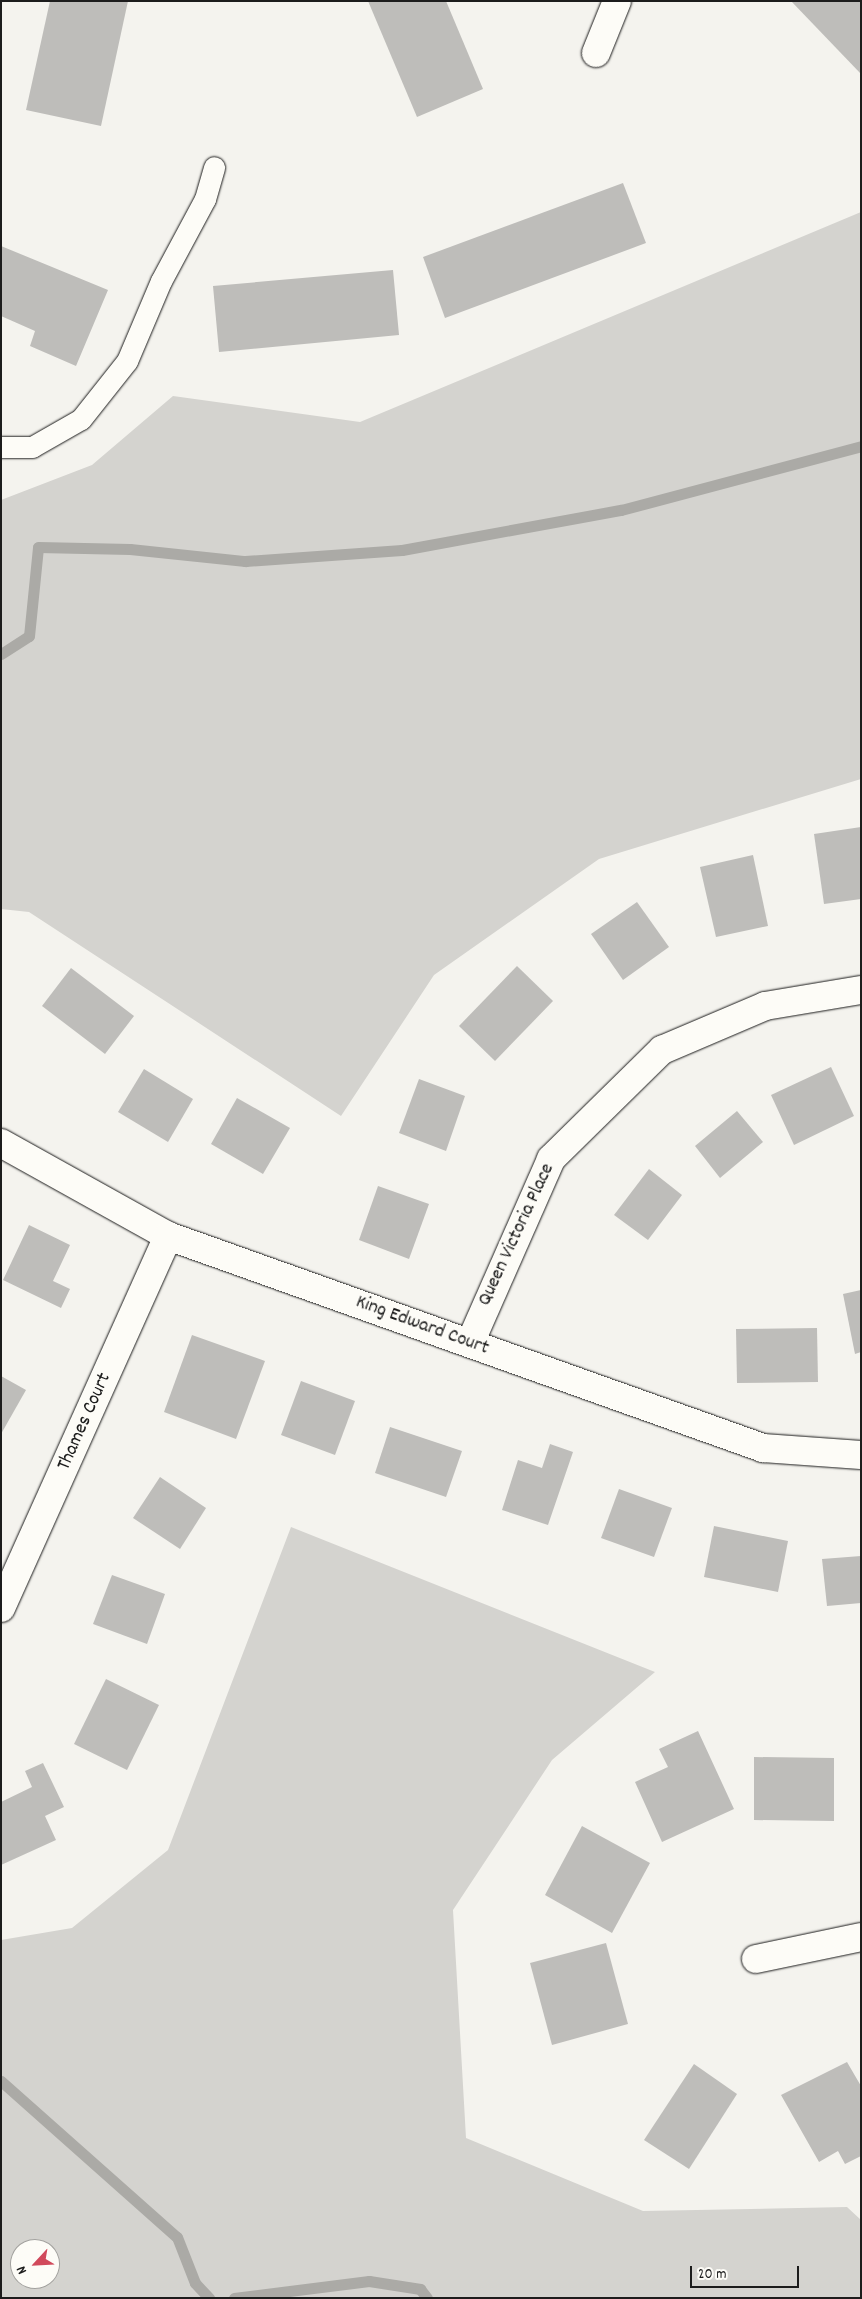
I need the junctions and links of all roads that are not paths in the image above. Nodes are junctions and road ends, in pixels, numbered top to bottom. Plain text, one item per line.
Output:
1 (617, 1) edge
2 (596, 53) dead end
3 (214, 167) dead end
4 (1, 448) edge
5 (861, 990) edge
6 (1, 1143) edge
7 (168, 1236) junction
8 (470, 1343) junction
9 (861, 1455) edge
10 (1, 1608) edge
11 (861, 1937) edge
12 (756, 1959) dead end

1 - 2 street
3 - 4 lane
5 - 8 street, Queen Victoria Place
6 - 7 street, King Edward Court
7 - 8 street, King Edward Court
7 - 10 street, Thames Court
8 - 9 street, King Edward Court
11 - 12 street

